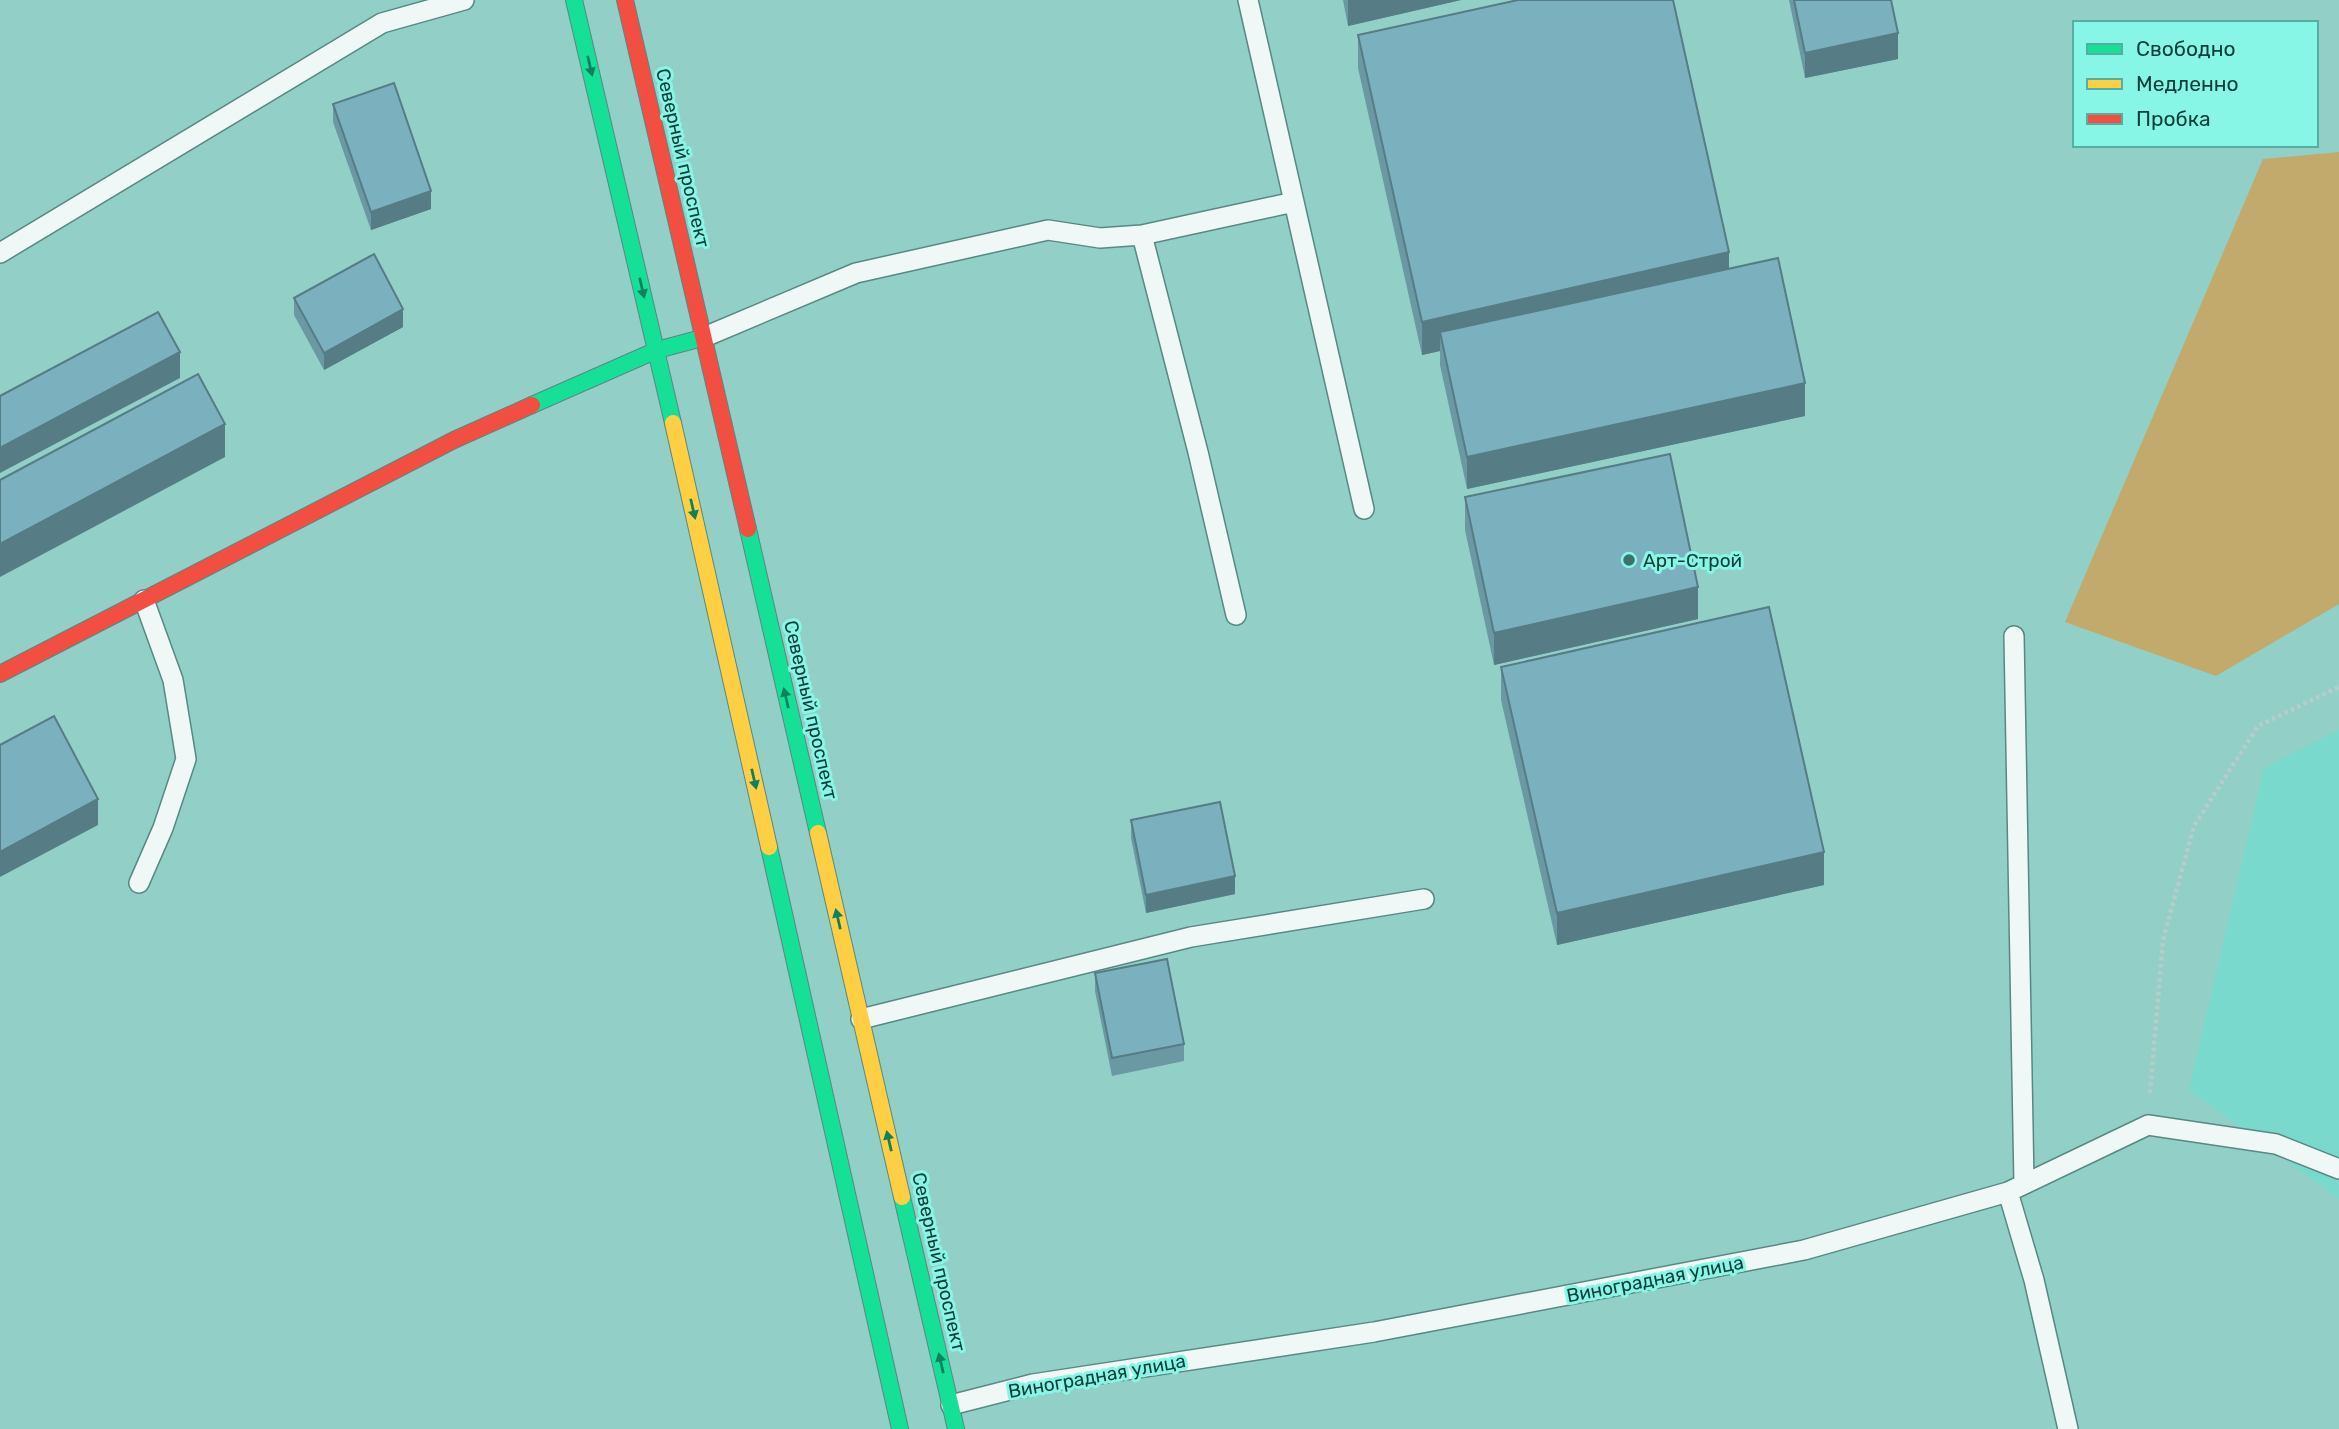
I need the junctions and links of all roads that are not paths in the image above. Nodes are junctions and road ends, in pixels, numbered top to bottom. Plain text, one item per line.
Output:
1 (464, 0) edge
2 (574, 0) edge
3 (625, 0) edge
4 (1248, 0) edge
5 (1294, 202) junction
6 (1142, 235) junction
7 (0, 253) edge
8 (702, 338) junction
9 (657, 350) junction
10 (1364, 509) dead end
11 (144, 600) junction
12 (1236, 615) dead end
13 (2014, 636) dead end
14 (0, 674) edge
15 (139, 883) dead end
16 (1424, 899) dead end
17 (861, 1019) junction
18 (2339, 1169) edge
19 (2016, 1188) junction
20 (951, 1405) junction
21 (900, 1429) edge
22 (956, 1429) edge
23 (2068, 1429) edge

1 - 7 lane
2 -> 9 main road
3 - 8 main road, Северный проспект
4 - 5 lane
5 - 6 lane
5 - 10 lane
6 - 8 lane
6 - 12 lane
8 - 9 main road
17 -> 8 main road, Северный проспект
9 - 11 main road
9 -> 21 main road
11 - 14 main road
11 - 15 lane
13 - 19 lane
16 - 17 lane
20 -> 17 main road, Северный проспект
18 - 19 lane, Виноградная улица
19 - 20 lane, Виноградная улица
19 - 23 lane
20 - 22 main road, Северный проспект

